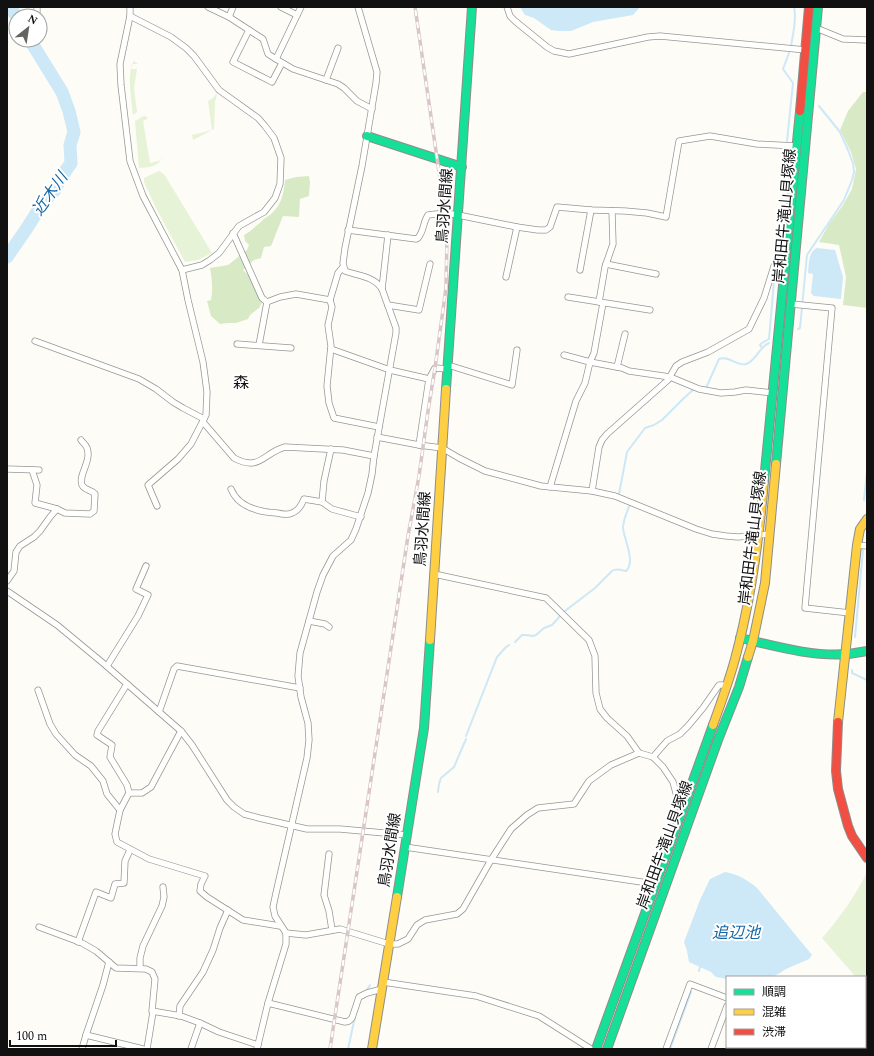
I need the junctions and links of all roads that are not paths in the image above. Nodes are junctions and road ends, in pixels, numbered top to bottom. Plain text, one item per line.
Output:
1 (130, 7) edge
2 (208, 7) edge
3 (233, 7) edge
4 (280, 7) edge
5 (301, 7) edge
6 (358, 7) edge
7 (472, 7) edge
8 (508, 7) edge
9 (809, 7) edge
10 (818, 7) edge
11 (297, 15) junction
12 (130, 16) junction
13 (229, 17) junction
14 (816, 28) junction
15 (249, 30) junction
16 (867, 40) edge
17 (338, 48) dead end
18 (806, 50) junction
19 (276, 59) junction
20 (282, 63) junction
21 (326, 80) junction
22 (372, 109) junction
23 (367, 136) junction
24 (796, 146) junction
25 (462, 167) junction
26 (591, 210) junction
27 (612, 211) junction
28 (458, 215) junction
29 (517, 227) junction
30 (348, 230) junction
31 (233, 233) junction
32 (388, 235) junction
33 (430, 264) dead end
34 (606, 264) junction
35 (343, 267) junction
36 (785, 267) junction
37 (182, 270) junction
38 (580, 270) dead end
39 (656, 274) dead end
40 (506, 276) dead end
41 (382, 289) junction
42 (568, 297) dead end
43 (330, 300) junction
44 (267, 302) junction
45 (601, 302) junction
46 (791, 304) junction
47 (388, 305) junction
48 (650, 310) dead end
49 (625, 334) dead end
50 (35, 341) dead end
51 (237, 344) dead end
52 (259, 345) junction
53 (291, 348) dead end
54 (331, 349) junction
55 (517, 350) dead end
56 (564, 355) dead end
57 (590, 362) junction
58 (448, 367) junction
59 (617, 367) junction
60 (390, 370) junction
61 (670, 377) junction
62 (429, 379) junction
63 (773, 393) junction
64 (203, 420) junction
65 (379, 427) junction
66 (377, 437) junction
67 (81, 440) dead end
68 (419, 445) junction
69 (442, 448) junction
70 (330, 449) junction
71 (374, 456) junction
72 (7, 469) edge
73 (32, 470) junction
74 (39, 470) dead end
75 (550, 487) junction
76 (231, 489) dead end
77 (592, 491) junction
78 (322, 502) junction
79 (157, 506) dead end
80 (57, 509) junction
81 (361, 516) junction
82 (867, 519) edge
83 (770, 534) junction
84 (759, 536) junction
85 (857, 545) junction
86 (867, 546) edge
87 (146, 566) dead end
88 (434, 574) junction
89 (7, 581) edge
90 (7, 592) edge
91 (850, 613) junction
92 (309, 621) junction
93 (329, 627) dead end
94 (740, 638) junction
95 (753, 640) junction
96 (867, 652) edge
97 (846, 654) junction
98 (107, 666) junction
99 (127, 684) junction
100 (727, 685) junction
101 (300, 688) junction
102 (38, 690) dead end
103 (159, 712) junction
104 (181, 731) junction
105 (639, 753) junction
106 (653, 757) junction
107 (129, 793) junction
108 (120, 810) junction
109 (681, 811) junction
110 (292, 825) junction
111 (407, 835) junction
112 (405, 848) junction
113 (130, 850) junction
114 (329, 854) dead end
115 (867, 858) edge
116 (491, 860) junction
117 (655, 884) junction
118 (163, 887) dead end
119 (228, 910) junction
120 (280, 926) junction
121 (39, 927) dead end
122 (332, 930) junction
123 (286, 934) junction
124 (78, 942) junction
125 (389, 944) junction
126 (108, 962) junction
127 (140, 968) junction
128 (382, 986) junction
129 (726, 998) edge
130 (268, 1003) junction
131 (726, 1009) edge
132 (153, 1012) junction
133 (179, 1016) junction
134 (200, 1023) junction
135 (86, 1035) junction
136 (257, 1047) edge
137 (82, 1049) edge
138 (143, 1049) edge
139 (147, 1049) edge
140 (191, 1049) edge
141 (372, 1049) edge
142 (591, 1049) edge
143 (596, 1049) edge
144 (607, 1049) edge
145 (666, 1049) edge
146 (711, 1049) edge

1 - 12 street
2 - 13 street
3 - 13 street
4 - 11 street
5 - 11 street
6 - 22 street
7 - 25 main road, 鳥羽水間線
8 - 18 street
9 - 18 main road, 岸和田牛滝山貝塚線
10 - 14 main road, 岸和田牛滝山貝塚線
11 - 19 street
12 - 31 street
12 - 37 street
13 - 15 street
14 - 16 street
14 - 46 main road, 岸和田牛滝山貝塚線
15 - 19 street
15 - 20 street
17 - 21 street
18 - 24 main road, 岸和田牛滝山貝塚線
19 - 20 street
20 - 21 street
21 - 22 street
22 - 23 street
23 - 25 main road
23 - 30 street
24 - 27 street
24 - 36 main road, 岸和田牛滝山貝塚線
25 - 28 main road, 鳥羽水間線
26 - 27 street
26 - 29 street
26 - 38 street
27 - 34 street
28 - 29 street
28 - 32 street
28 - 58 main road, 鳥羽水間線
29 - 40 street
30 - 32 street
30 - 35 street
31 - 37 street
31 - 44 street
32 - 41 street
33 - 47 street
34 - 39 street
34 - 45 street
35 - 41 street
35 - 43 street
36 - 61 street
36 - 63 main road, 岸和田牛滝山貝塚線
37 - 64 street
41 - 47 street
42 - 45 street
43 - 44 street
43 - 54 street
44 - 52 street
45 - 48 street
45 - 57 street
46 - 83 main road, 岸和田牛滝山貝塚線
46 - 91 street
47 - 60 street
49 - 59 street
50 - 64 street
51 - 52 street
52 - 53 street
54 - 60 street
54 - 65 street
55 - 58 street
56 - 57 street
57 - 59 street
57 - 75 street
58 - 62 street
58 - 69 main road, 鳥羽水間線
59 - 61 street
60 - 62 street
60 - 65 street
61 - 63 street
61 - 77 street
62 - 68 street
63 - 84 main road, 岸和田牛滝山貝塚線
64 - 70 street
64 - 79 street
65 - 66 street
66 - 68 street
66 - 71 street
67 - 80 street
68 - 69 street
69 - 75 street
69 - 88 main road, 鳥羽水間線
70 - 71 street
70 - 78 street
71 - 81 street
72 - 73 street
73 - 74 street
73 - 80 street
75 - 77 street
76 - 78 street
77 - 84 street
78 - 81 street
80 - 89 street
81 - 92 street
82 - 85 main road
83 - 84 street
83 - 95 main road, 岸和田牛滝山貝塚線
84 - 94 main road, 岸和田牛滝山貝塚線
85 - 86 street
85 - 91 main road
87 - 98 street
88 - 105 street
88 - 111 main road, 鳥羽水間線
90 - 98 street
91 - 97 main road
92 - 93 street
92 - 101 street
94 - 95 main road
94 - 100 main road, 岸和田牛滝山貝塚線
95 - 97 main road
95 - 144 main road, 岸和田牛滝山貝塚線
96 - 97 main road
97 - 115 main road
98 - 99 street
99 - 103 street
99 - 107 street
100 - 106 street
100 - 109 main road, 岸和田牛滝山貝塚線
101 - 103 street
101 - 110 street
102 - 108 street
103 - 104 street
104 - 107 street
104 - 110 street
105 - 106 street
105 - 116 street
106 - 109 street
107 - 108 street
108 - 113 street
109 - 117 main road, 岸和田牛滝山貝塚線
110 - 111 street
110 - 120 street
111 - 112 main road, 鳥羽水間線
112 - 116 street
112 - 125 main road, 鳥羽水間線
113 - 119 street
113 - 124 street
114 - 122 street
116 - 117 street
116 - 125 street
117 - 143 main road, 岸和田牛滝山貝塚線
118 - 127 street
119 - 120 street
119 - 133 street
120 - 123 street
121 - 124 street
122 - 123 street
122 - 125 street
123 - 130 street
124 - 126 street
125 - 128 main road, 鳥羽水間線
126 - 127 street
126 - 135 street
127 - 132 street
128 - 130 street
128 - 141 main road, 鳥羽水間線
128 - 142 street
129 - 145 street
130 - 136 street
131 - 146 street
132 - 133 street
132 - 139 street
133 - 134 street
134 - 136 street
134 - 140 street
135 - 137 street
135 - 138 street

